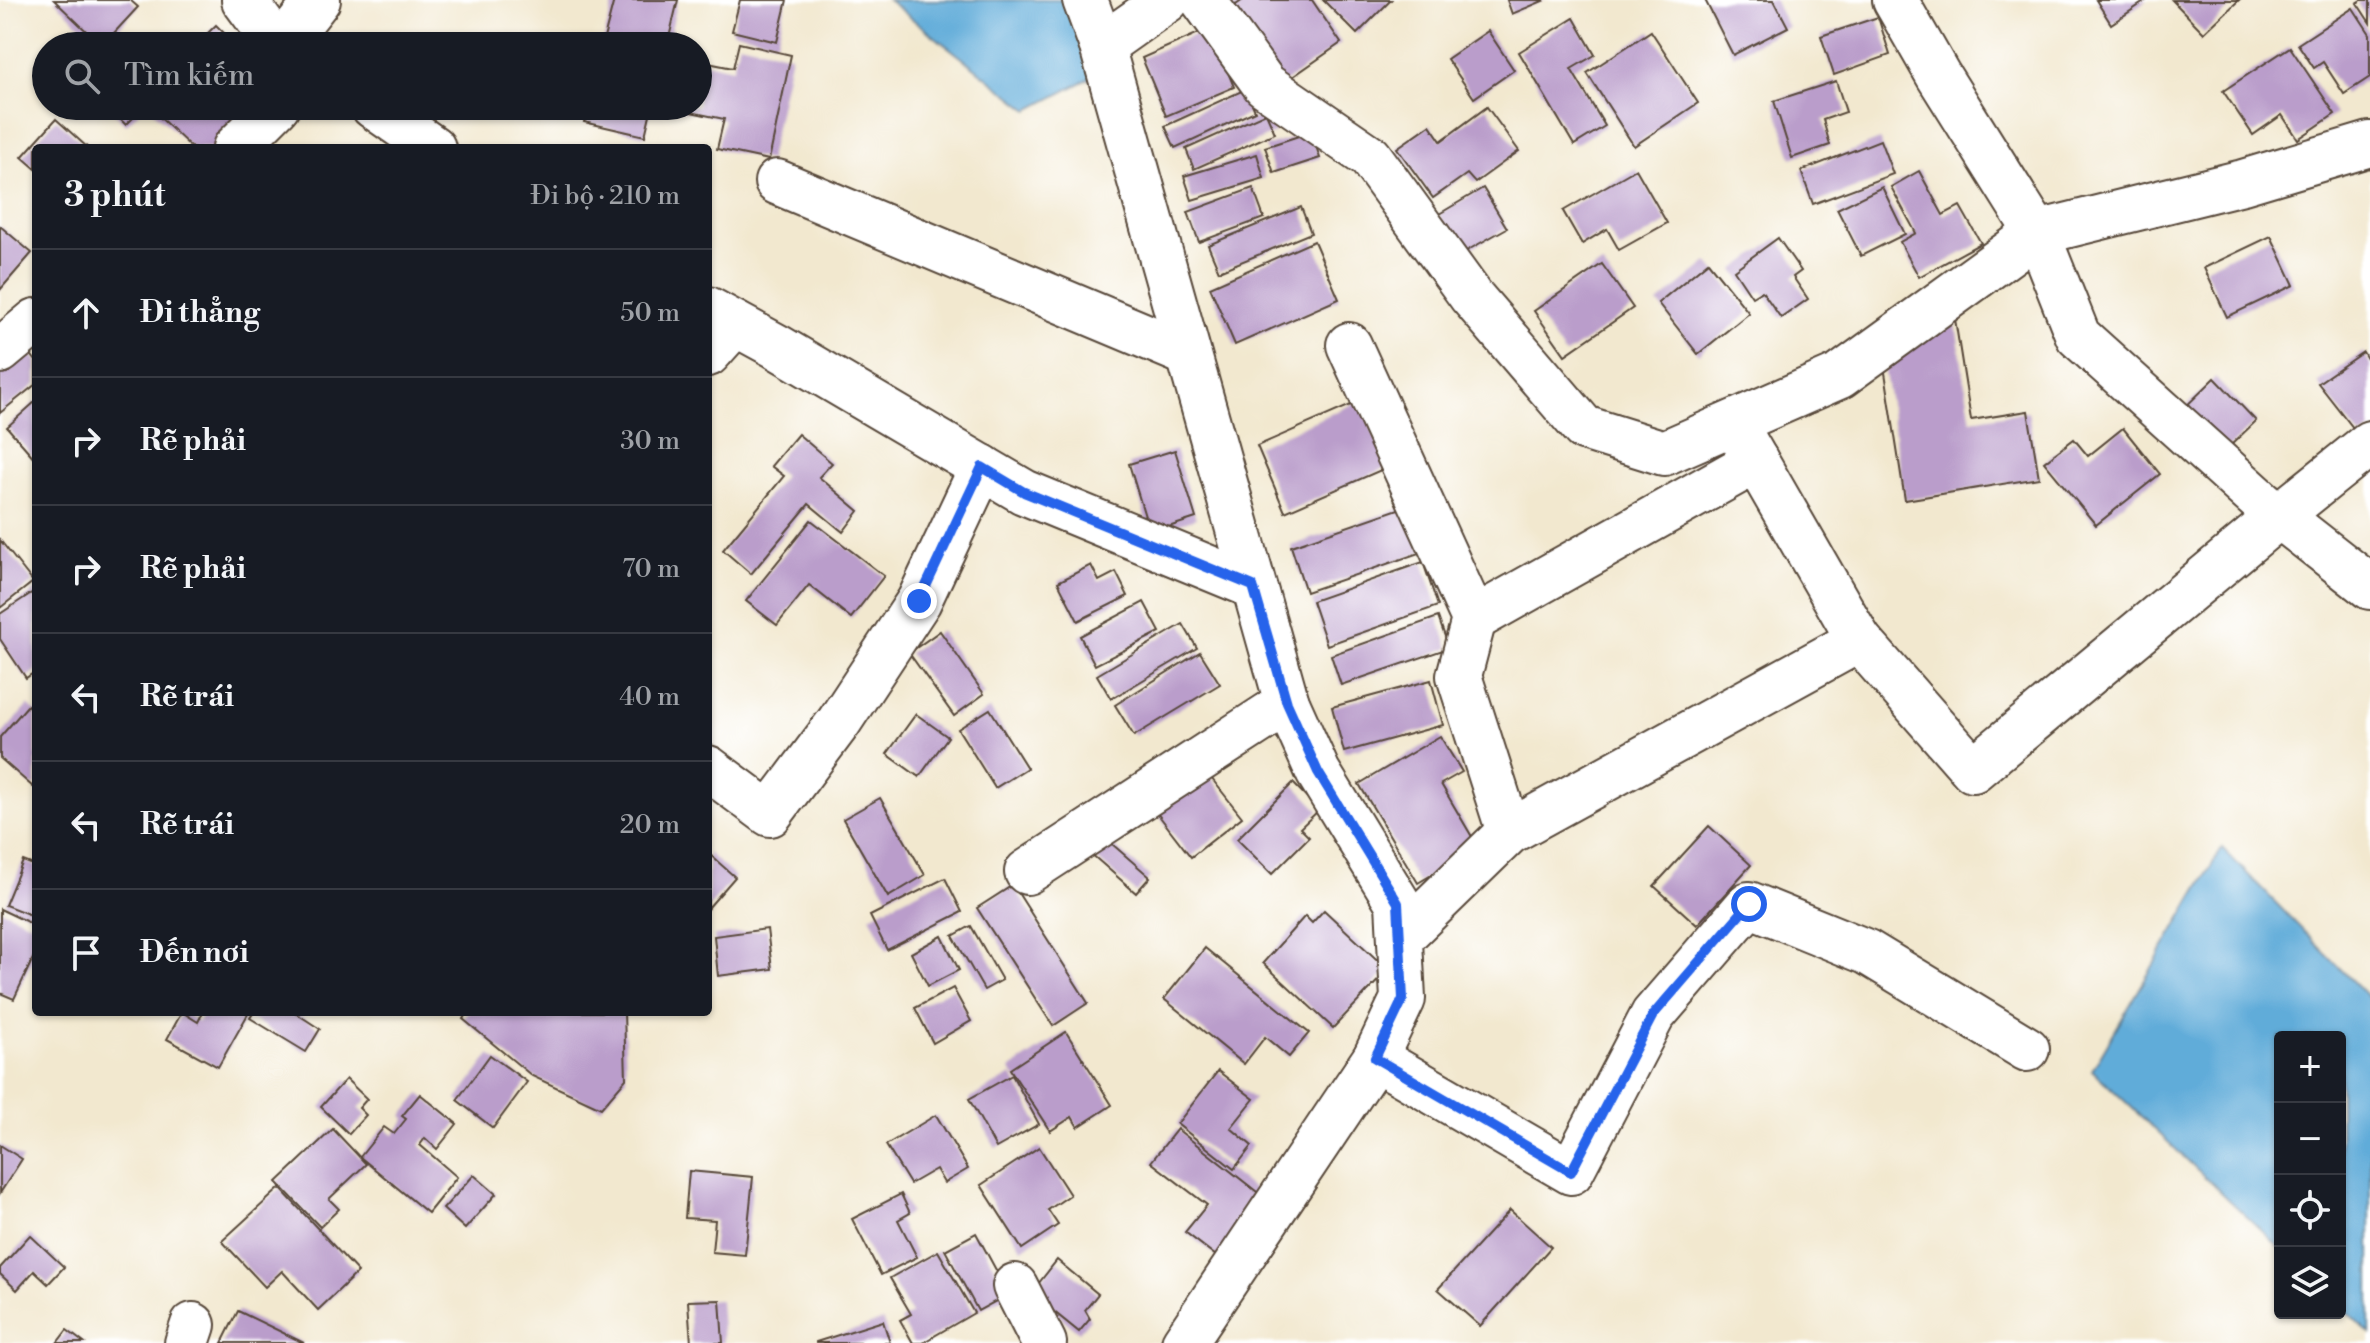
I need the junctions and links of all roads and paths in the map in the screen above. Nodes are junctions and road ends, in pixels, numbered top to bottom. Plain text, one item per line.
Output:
1 (244, 0) edge
2 (318, 0) edge
3 (1085, 0) edge
4 (1167, 0) edge
5 (1203, 0) edge
6 (1895, 0) edge
7 (269, 32) edge
8 (292, 32) edge
9 (1102, 46) junction
10 (263, 120) edge
11 (393, 120) edge
12 (239, 144) edge
13 (427, 144) edge
14 (2370, 144) edge
15 (777, 182) dead end
16 (2037, 233) junction
17 (32, 324) edge
18 (717, 329) edge
19 (1349, 345) dead end
20 (0, 351) edge
21 (1188, 354) junction
22 (1734, 423) junction
23 (2370, 443) edge
24 (1756, 461) junction
25 (982, 467) junction
26 (2279, 516) junction
27 (1253, 586) junction
28 (2370, 587) edge
29 (1474, 619) junction
30 (1859, 640) junction
31 (1287, 703) junction
32 (712, 771) edge
33 (1509, 832) junction
34 (1027, 872) dead end
35 (1400, 938) junction
36 (2027, 1049) dead end
37 (1375, 1058) junction
38 (1015, 1286) dead end
39 (1044, 1343) edge
40 (1184, 1343) edge

1 - 7 street
2 - 8 street
3 - 9 street
4 - 9 street
5 - 22 street
6 - 16 street
9 - 21 street
10 - 12 street
11 - 13 street
14 - 16 street
15 - 21 street
16 - 22 street
16 - 26 street
17 - 20 street
18 - 25 street
19 - 29 street
21 - 27 street
22 - 24 street
23 - 26 street
24 - 29 street
24 - 30 street
25 - 27 street
25 - 32 street
26 - 28 street
26 - 30 street
27 - 31 street
29 - 33 street
30 - 33 street
31 - 34 street
31 - 35 street
33 - 35 street
35 - 37 street
36 - 37 street
37 - 40 street
38 - 39 street

